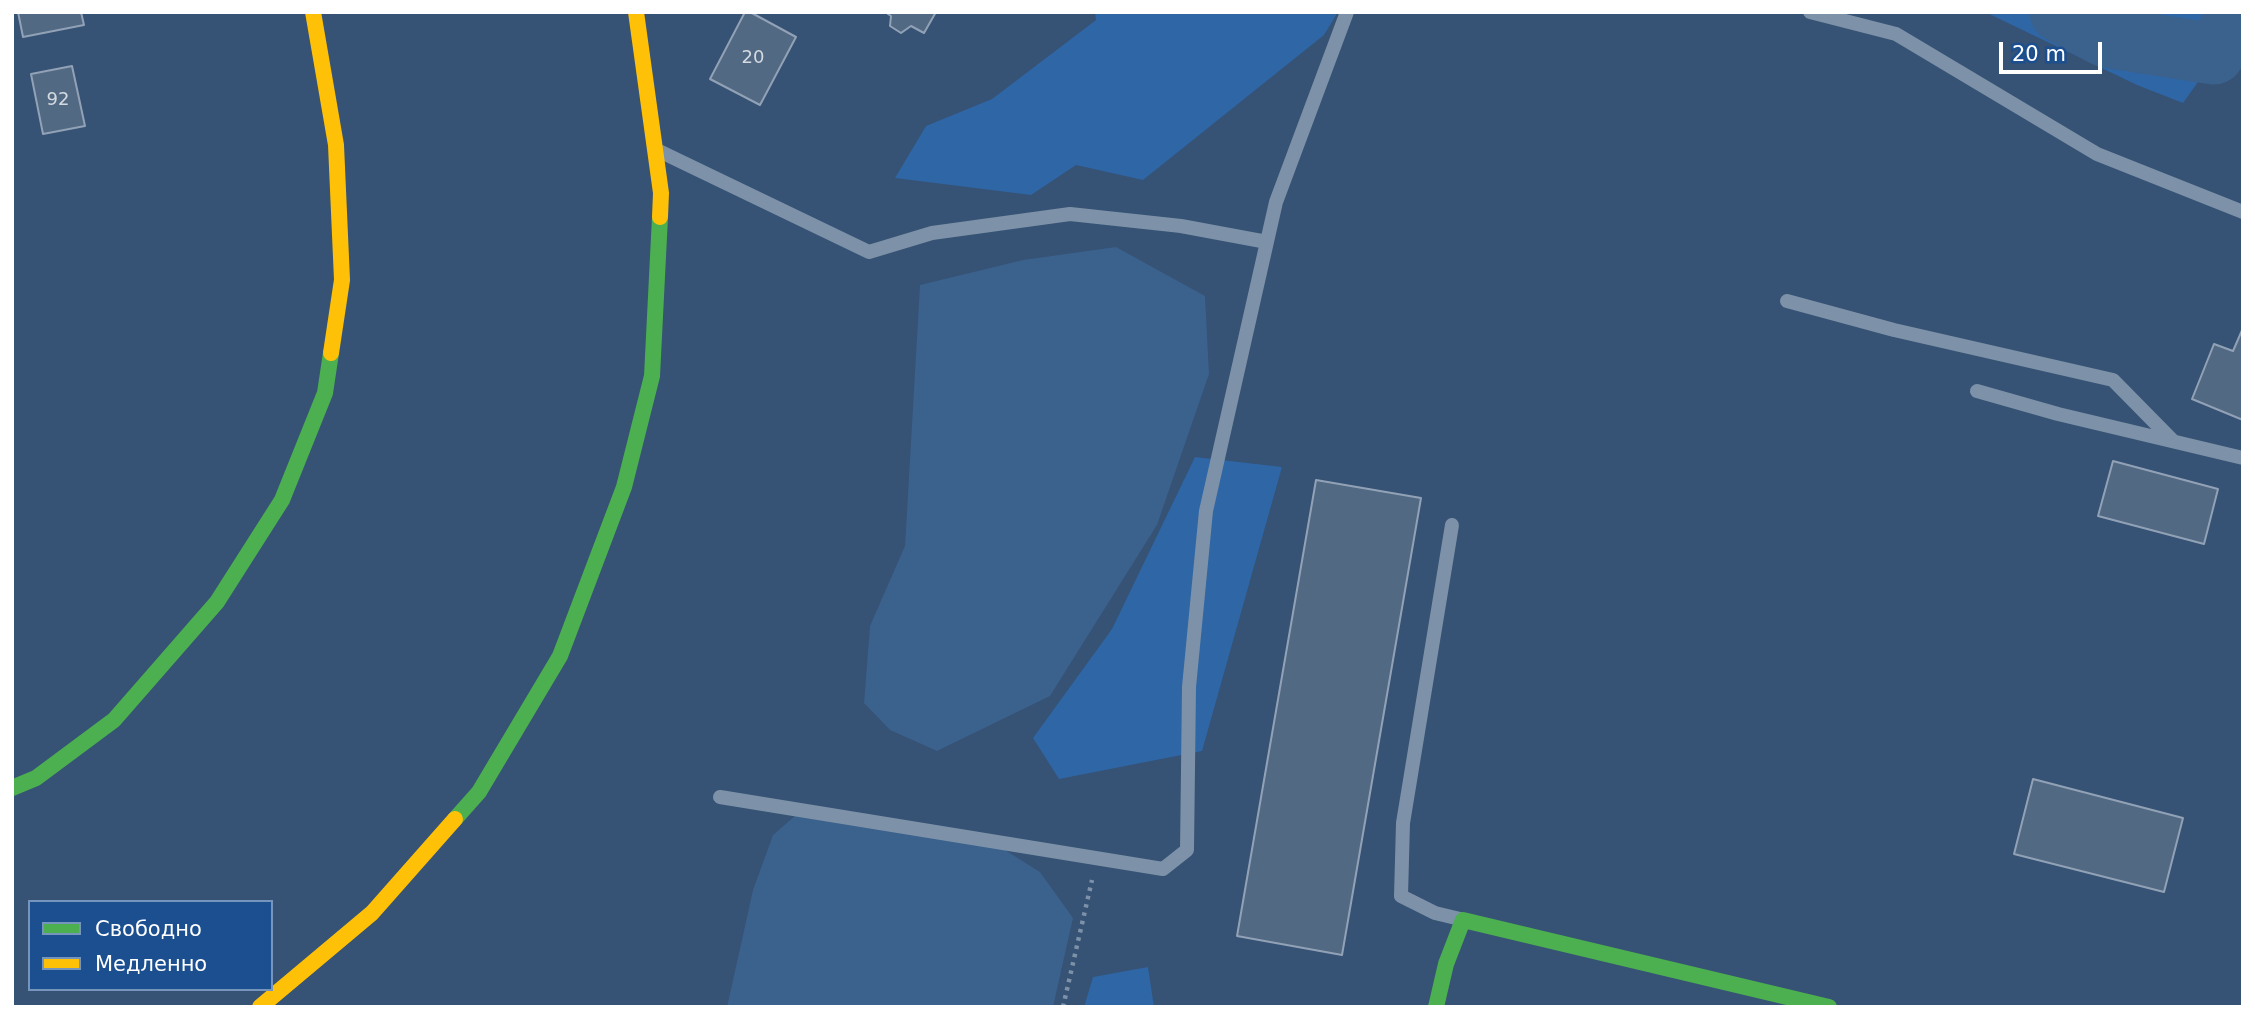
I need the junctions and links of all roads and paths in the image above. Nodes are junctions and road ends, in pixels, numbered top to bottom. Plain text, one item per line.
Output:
1 (313, 12) edge
2 (636, 12) edge
3 (1347, 12) edge
4 (1810, 12) edge
5 (655, 148) junction
6 (2243, 212) edge
7 (1266, 242) junction
8 (1787, 301) dead end
9 (1977, 391) dead end
10 (2173, 441) junction
11 (2243, 458) edge
12 (1452, 525) dead end
13 (12, 788) edge
14 (720, 797) dead end
15 (1097, 859) junction
16 (1463, 920) junction
17 (260, 1007) edge
18 (1063, 1007) edge
19 (1436, 1007) edge
20 (1829, 1007) edge

1 - 13 street
2 - 5 street
3 - 7 lane
4 - 6 lane
5 - 7 lane
5 - 17 street
7 - 15 lane
8 - 10 lane
9 - 10 lane
10 - 11 lane
12 - 16 lane
14 - 15 lane
15 - 18 path
16 - 19 street
16 - 20 street

